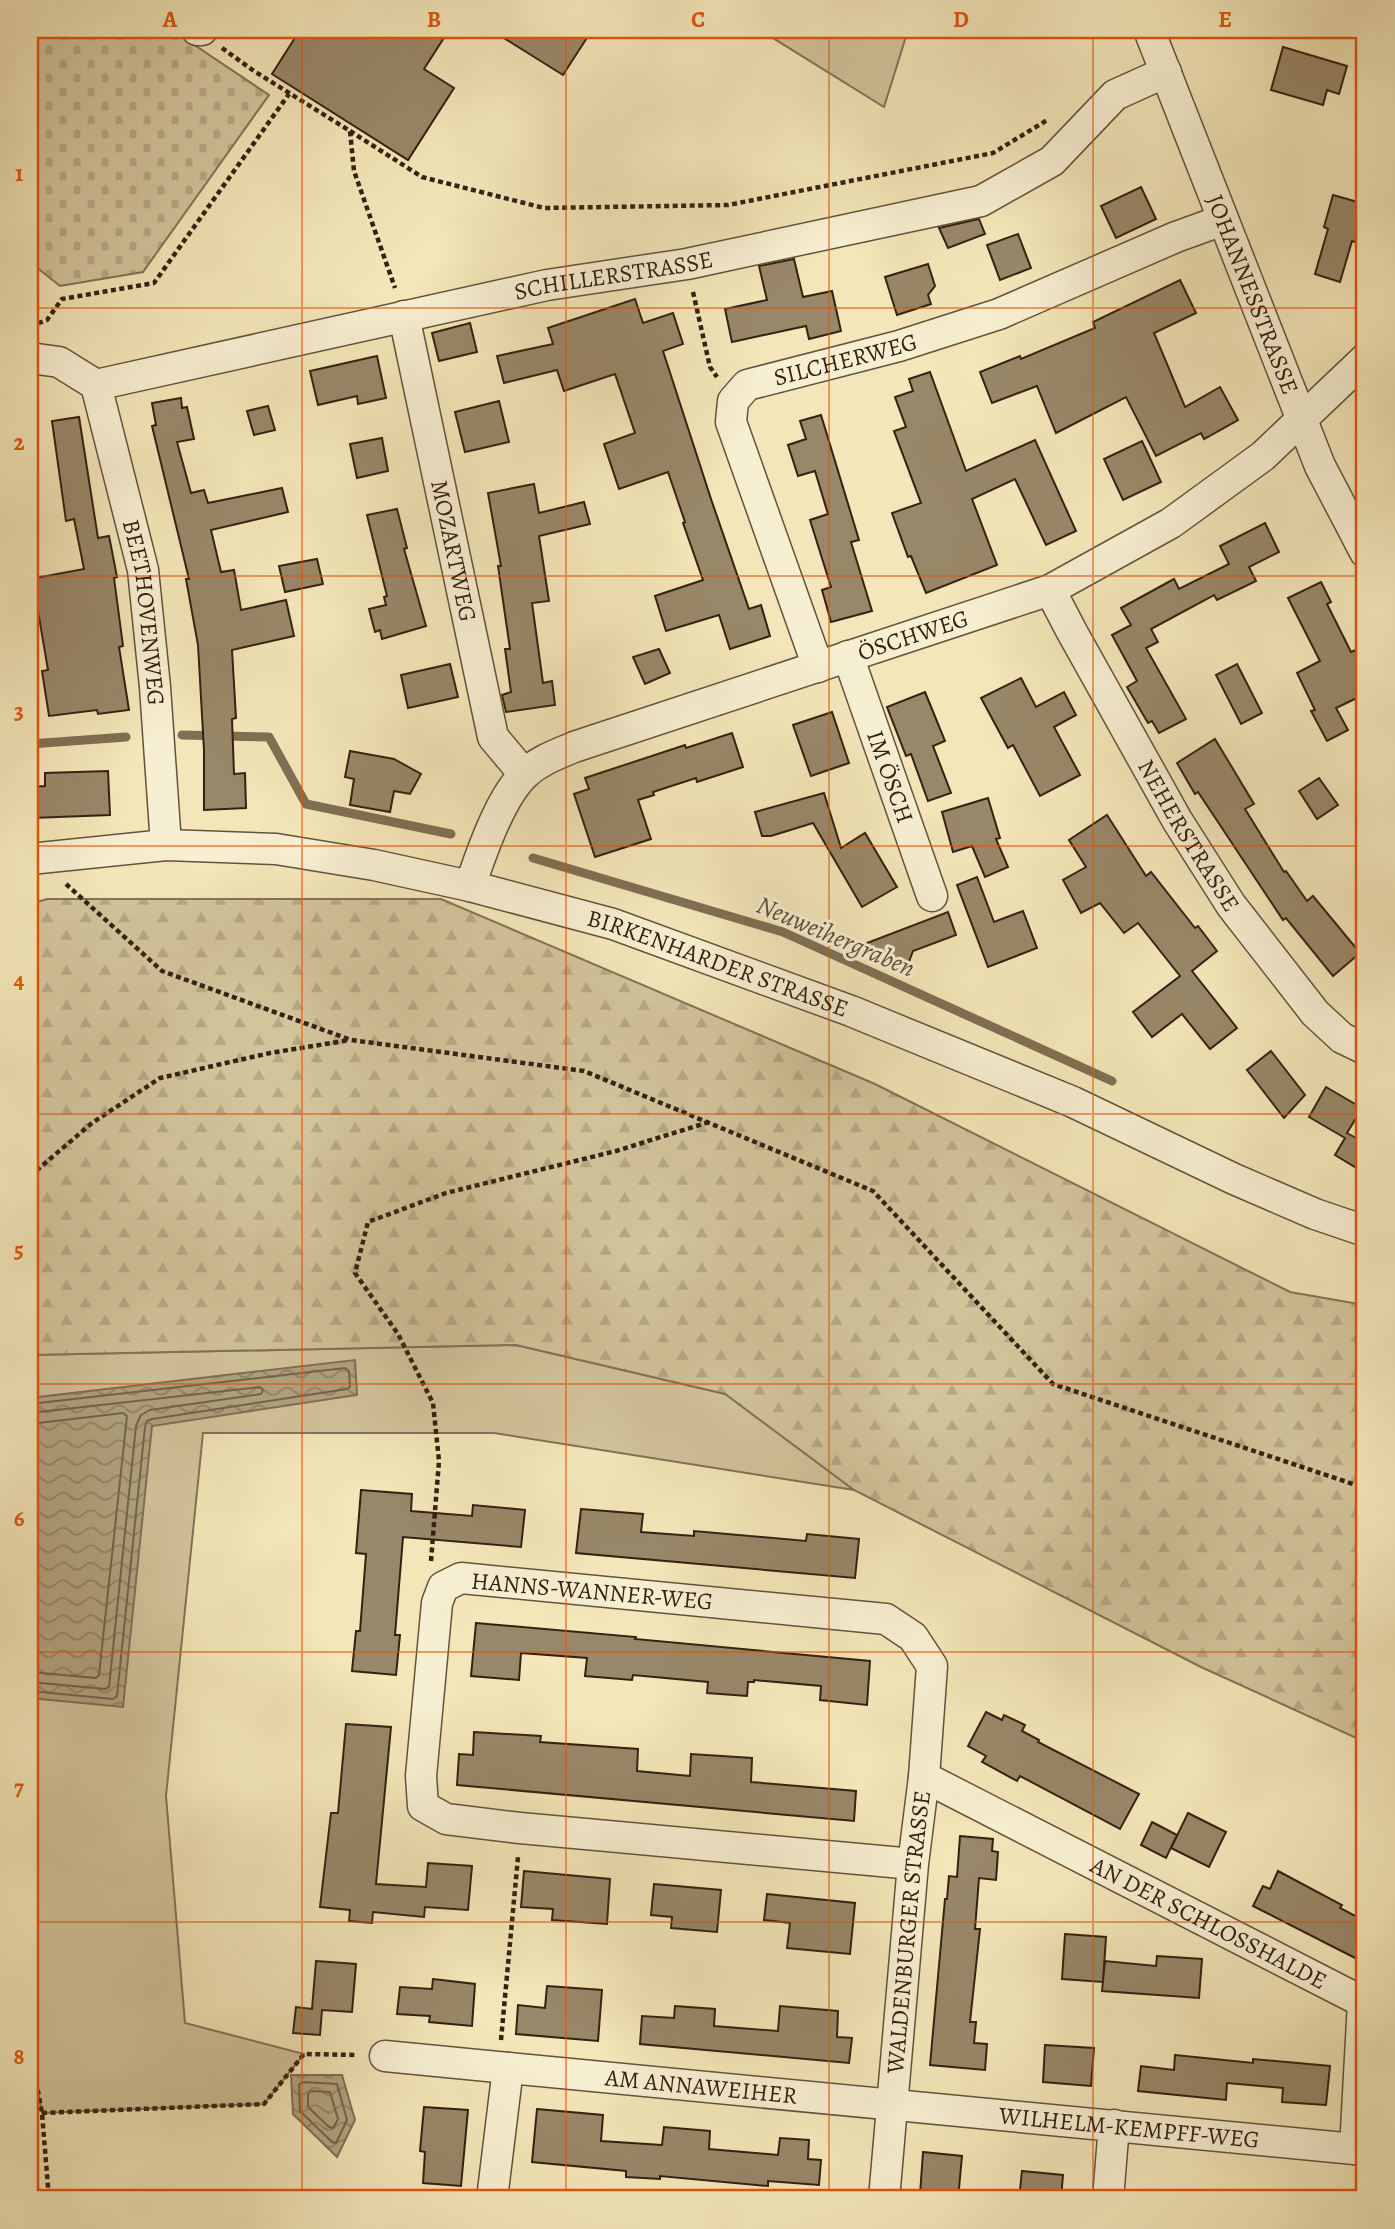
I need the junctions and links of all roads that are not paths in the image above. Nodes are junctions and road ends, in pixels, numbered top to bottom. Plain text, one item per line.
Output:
1 (1149, 30) edge
2 (1166, 72) junction
3 (1223, 220) junction
4 (404, 316) junction
5 (30, 358) edge
6 (1365, 359) edge
7 (96, 385) junction
8 (1301, 421) junction
9 (1365, 552) edge
10 (1050, 590) junction
11 (848, 656) junction
12 (818, 667) junction
13 (524, 774) junction
14 (166, 845) junction
15 (34, 858) edge
16 (470, 886) junction
17 (932, 896) dead end
18 (1365, 1049) edge
19 (1365, 1231) edge
20 (932, 1666) joint
21 (924, 1777) junction
22 (913, 1864) junction
23 (385, 2056) road end
24 (503, 2068) junction
25 (892, 2104) junction
26 (1114, 2125) junction
27 (1360, 2150) edge
28 (492, 2199) edge
29 (884, 2199) edge
30 (1108, 2199) edge

1 - 2 street, JOHANNESSTRASSE
2 - 3 street, JOHANNESSTRASSE
2 - 4 street, SCHILLERSTRASSE
3 - 8 street, JOHANNESSTRASSE
3 - 12 street, SILCHERWEG
4 - 7 street, SCHILLERSTRASSE
4 - 13 street, MOZARTWEG
5 - 7 street
6 - 8 street, ÖSCHWEG
7 - 14 street, BEETHOVENWEG
8 - 9 street, JOHANNESSTRASSE
8 - 10 street, ÖSCHWEG
10 - 11 street, ÖSCHWEG
10 - 18 street, NEHERSTRASSE
11 - 12 street, ÖSCHWEG
11 - 17 street, IM ÖSCH
12 - 13 street, ÖSCHWEG
13 - 16 street, ÖSCHWEG
14 - 15 street, BIRKENHARDER STRASSE
14 - 16 street, BIRKENHARDER STRASSE
16 - 19 street, BIRKENHARDER STRASSE
20 - 21 street, WALDENBURGER STRASSE
20 - 22 street, HANNS-WANNER-WEG
21 - 22 street, WALDENBURGER STRASSE
21 - 27 street, AN DER SCHLOSSHALDE
22 - 25 street, WALDENBURGER STRASSE
23 - 24 street, AM ANNAWEIHER
24 - 25 street, AM ANNAWEIHER
24 - 28 street
25 - 26 street, WILHELM-KEMPFF-WEG
25 - 29 street, WALDENBURGER STRASSE
26 - 27 street, WILHELM-KEMPFF-WEG
26 - 30 street

